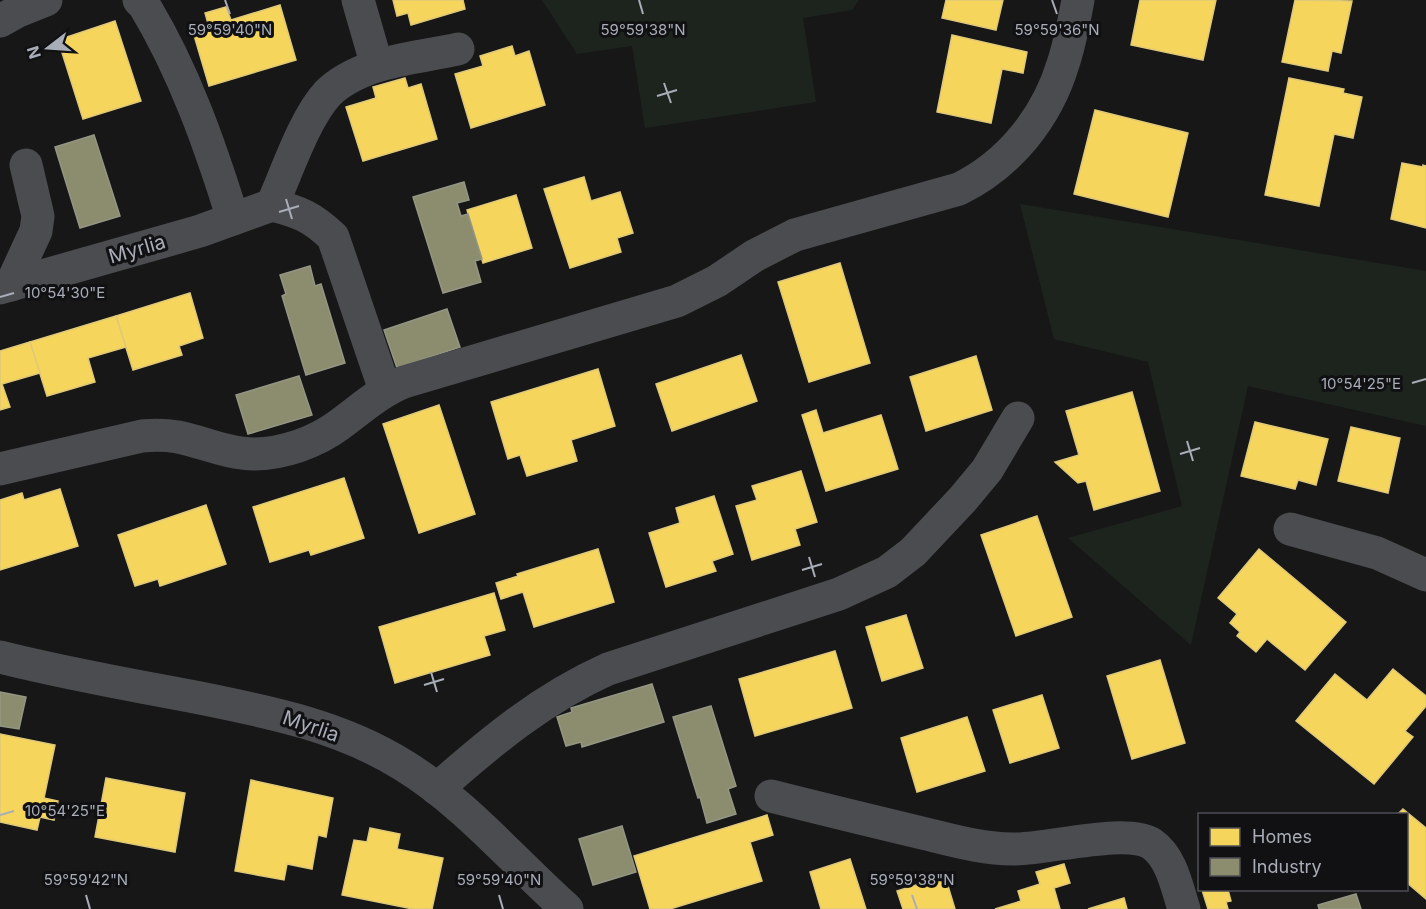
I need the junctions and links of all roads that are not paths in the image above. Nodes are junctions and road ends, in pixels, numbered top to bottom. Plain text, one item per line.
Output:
1 (46, 0) edge
2 (358, 0) edge
3 (1078, 0) edge
4 (147, 2) edge
5 (0, 21) edge
6 (458, 49) dead end
7 (377, 66) junction
8 (26, 165) dead end
9 (272, 205) junction
10 (233, 219) junction
11 (5, 287) edge
12 (385, 390) junction
13 (1018, 418) dead end
14 (0, 469) edge
15 (1290, 529) dead end
16 (1426, 575) edge
17 (0, 657) edge
18 (437, 789) junction
19 (771, 796) dead end
20 (567, 909) edge
21 (1184, 909) edge

1 - 5 street
2 - 7 street
3 - 12 street
4 - 10 street
6 - 7 street
7 - 9 street
8 - 11 street
9 - 10 street, Myrlia
9 - 12 street
10 - 11 street, Myrlia
12 - 14 street
13 - 18 street
15 - 16 street
17 - 18 street, Myrlia
18 - 20 street, Myrlia
19 - 21 street

